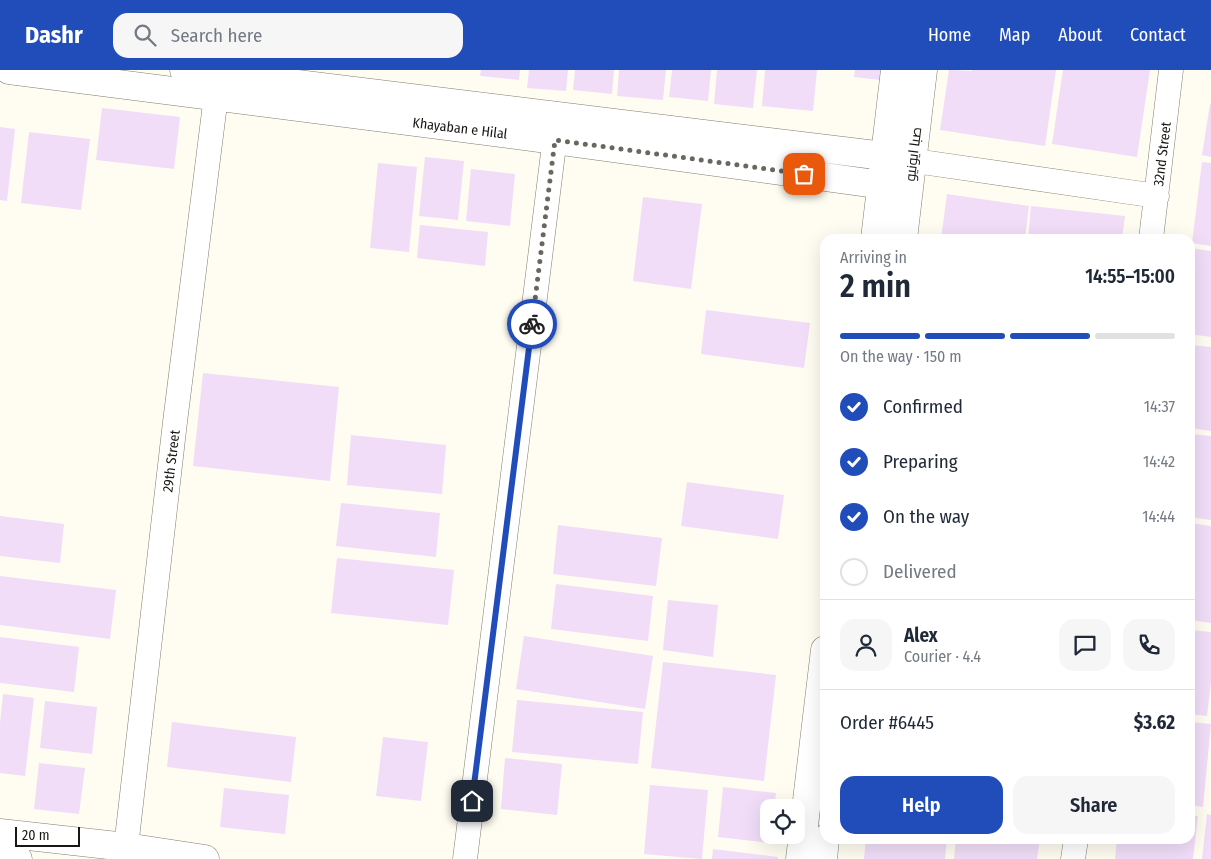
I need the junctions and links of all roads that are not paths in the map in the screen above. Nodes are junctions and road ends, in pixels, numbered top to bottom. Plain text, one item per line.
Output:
1 (10, 70) edge
2 (184, 70) edge
3 (894, 70) edge
4 (923, 70) edge
5 (1171, 70) edge
6 (217, 86) junction
7 (556, 128) junction
8 (884, 156) junction
9 (913, 161) junction
10 (881, 184) junction
11 (909, 189) junction
12 (1157, 196) junction
13 (876, 234) edge
14 (904, 234) edge
15 (1152, 234) edge
16 (820, 692) edge
17 (0, 833) edge
18 (824, 844) edge
19 (1075, 844) edge
20 (126, 847) junction
21 (0, 857) edge
22 (18, 859) edge
23 (205, 859) edge
24 (465, 859) edge
25 (800, 859) edge
26 (823, 859) edge
27 (1073, 859) edge

1 - 6 street, Khayaban e Hilal
2 - 6 street, Khayaban e Hilal
3 - 8 street, صبا ایونیو
4 - 9 street, صبا ایونیو
5 - 12 street, 32nd Street
6 - 7 street, Khayaban e Hilal
6 - 20 street, 29th Street
7 - 8 street, Khayaban e Hilal
7 - 10 street, Khayaban e Hilal
7 - 24 street
8 - 9 street, Khayaban e Hilal
8 - 10 street, صبا ایونیو
9 - 11 street, صبا ایونیو
9 - 12 street, Khayaban e Hilal
10 - 11 street, Khayaban e Hilal
10 - 13 street, صبا ایونیو
11 - 14 street, صبا ایونیو
12 - 15 street, 32nd Street
16 - 25 street
17 - 20 street
18 - 26 street
19 - 27 street
20 - 23 street
21 - 22 street

